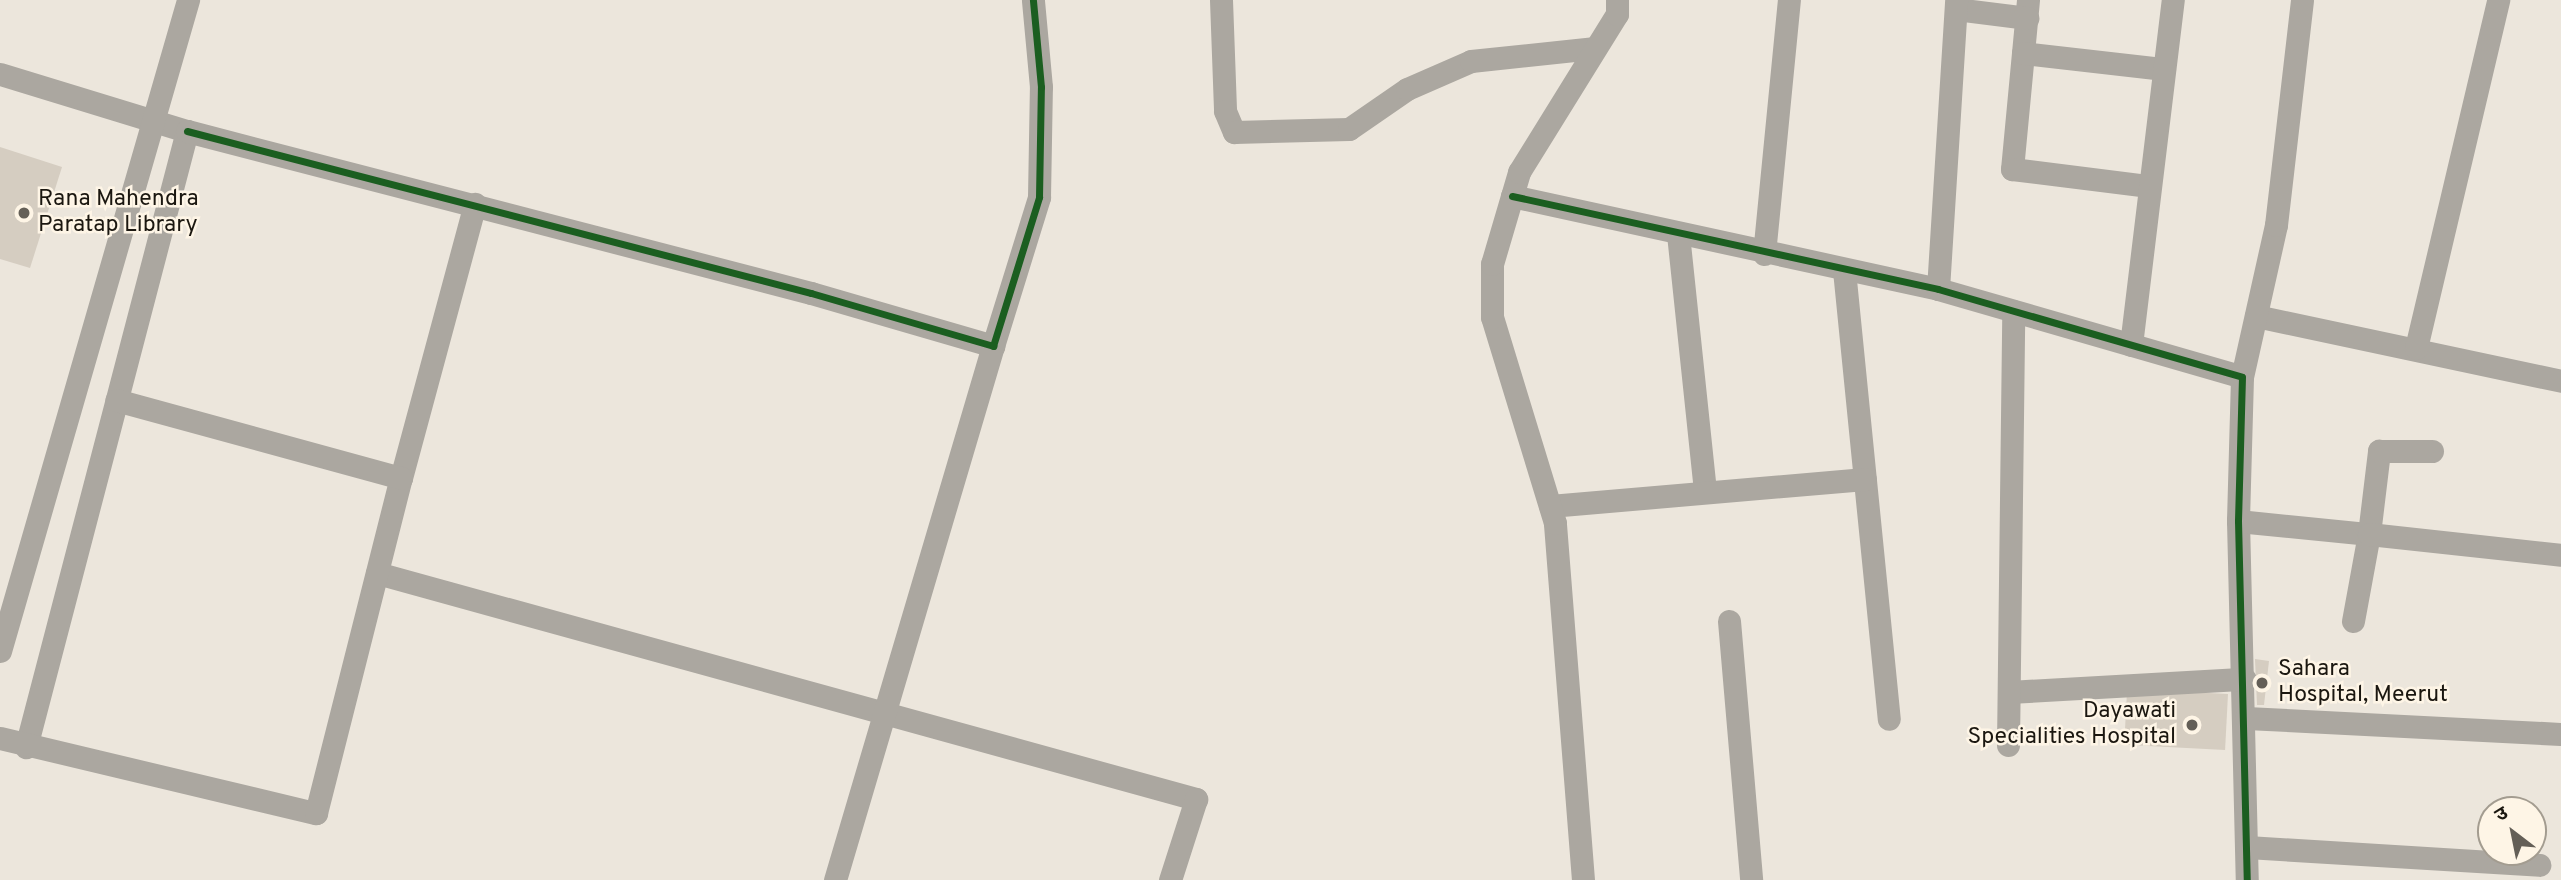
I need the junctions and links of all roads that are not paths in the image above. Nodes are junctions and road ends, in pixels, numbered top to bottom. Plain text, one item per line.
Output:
1 (188, 0) edge
2 (1033, 0) edge
3 (1222, 0) edge
4 (1617, 0) edge
5 (1789, 0) edge
6 (2173, 0) edge
7 (2302, 0) edge
8 (2498, 0) edge
9 (1956, 4) edge
10 (2027, 9) edge
11 (1595, 48) junction
12 (2023, 53) junction
13 (2164, 69) junction
14 (0, 74) edge
15 (152, 117) junction
16 (187, 131) junction
17 (2149, 186) junction
18 (1512, 197) junction
19 (475, 204) junction
20 (1678, 234) junction
21 (1764, 254) junction
22 (1844, 270) junction
23 (1938, 289) junction
24 (2013, 311) junction
25 (2256, 316) junction
26 (993, 345) junction
27 (2132, 345) junction
28 (2416, 348) junction
29 (2242, 377) junction
30 (2561, 382) edge
31 (116, 400) junction
32 (2432, 452) dead end
33 (401, 478) junction
34 (1865, 479) junction
35 (1705, 491) junction
36 (1550, 506) junction
37 (2238, 521) junction
38 (2369, 534) junction
39 (2561, 555) edge
40 (377, 573) junction
41 (1728, 621) dead end
42 (2353, 621) dead end
43 (0, 652) edge
44 (2245, 680) junction
45 (2008, 692) junction
46 (884, 713) junction
47 (2246, 718) junction
48 (1889, 719) dead end
49 (2561, 734) edge
50 (0, 738) edge
51 (2008, 745) dead end
52 (26, 747) junction
53 (2247, 847) junction
54 (2477, 861) edge
55 (835, 880) edge
56 (1170, 880) edge
57 (1583, 880) edge
58 (1751, 880) edge
59 (2247, 880) edge

1 - 15 street
2 - 26 street
3 - 11 street
4 - 11 street
5 - 21 street
6 - 13 street
7 - 25 street
8 - 28 street
9 - 10 street
9 - 23 street
10 - 12 street
11 - 18 street
12 - 13 street
12 - 17 street
13 - 17 street
14 - 15 street
15 - 16 street
15 - 43 street
16 - 19 street
16 - 31 street
17 - 27 street
18 - 20 street
18 - 36 street
19 - 26 street
19 - 33 street
20 - 21 street
20 - 35 street
21 - 22 street
22 - 23 street
22 - 34 street
23 - 24 street
24 - 27 street
24 - 45 street
25 - 28 street
25 - 29 street
26 - 46 street
27 - 29 street
28 - 30 street
29 - 37 street
31 - 33 street
31 - 52 street
32 - 38 street
33 - 40 street
34 - 35 street
34 - 48 street
35 - 36 street
36 - 57 street
37 - 38 street
37 - 44 street
38 - 39 street
38 - 42 street
40 - 46 street
40 - 52 street
41 - 58 street
44 - 45 street
44 - 47 street
45 - 51 street
46 - 55 street
46 - 56 street
47 - 49 street
47 - 53 street
50 - 52 street
53 - 54 street
53 - 59 street

